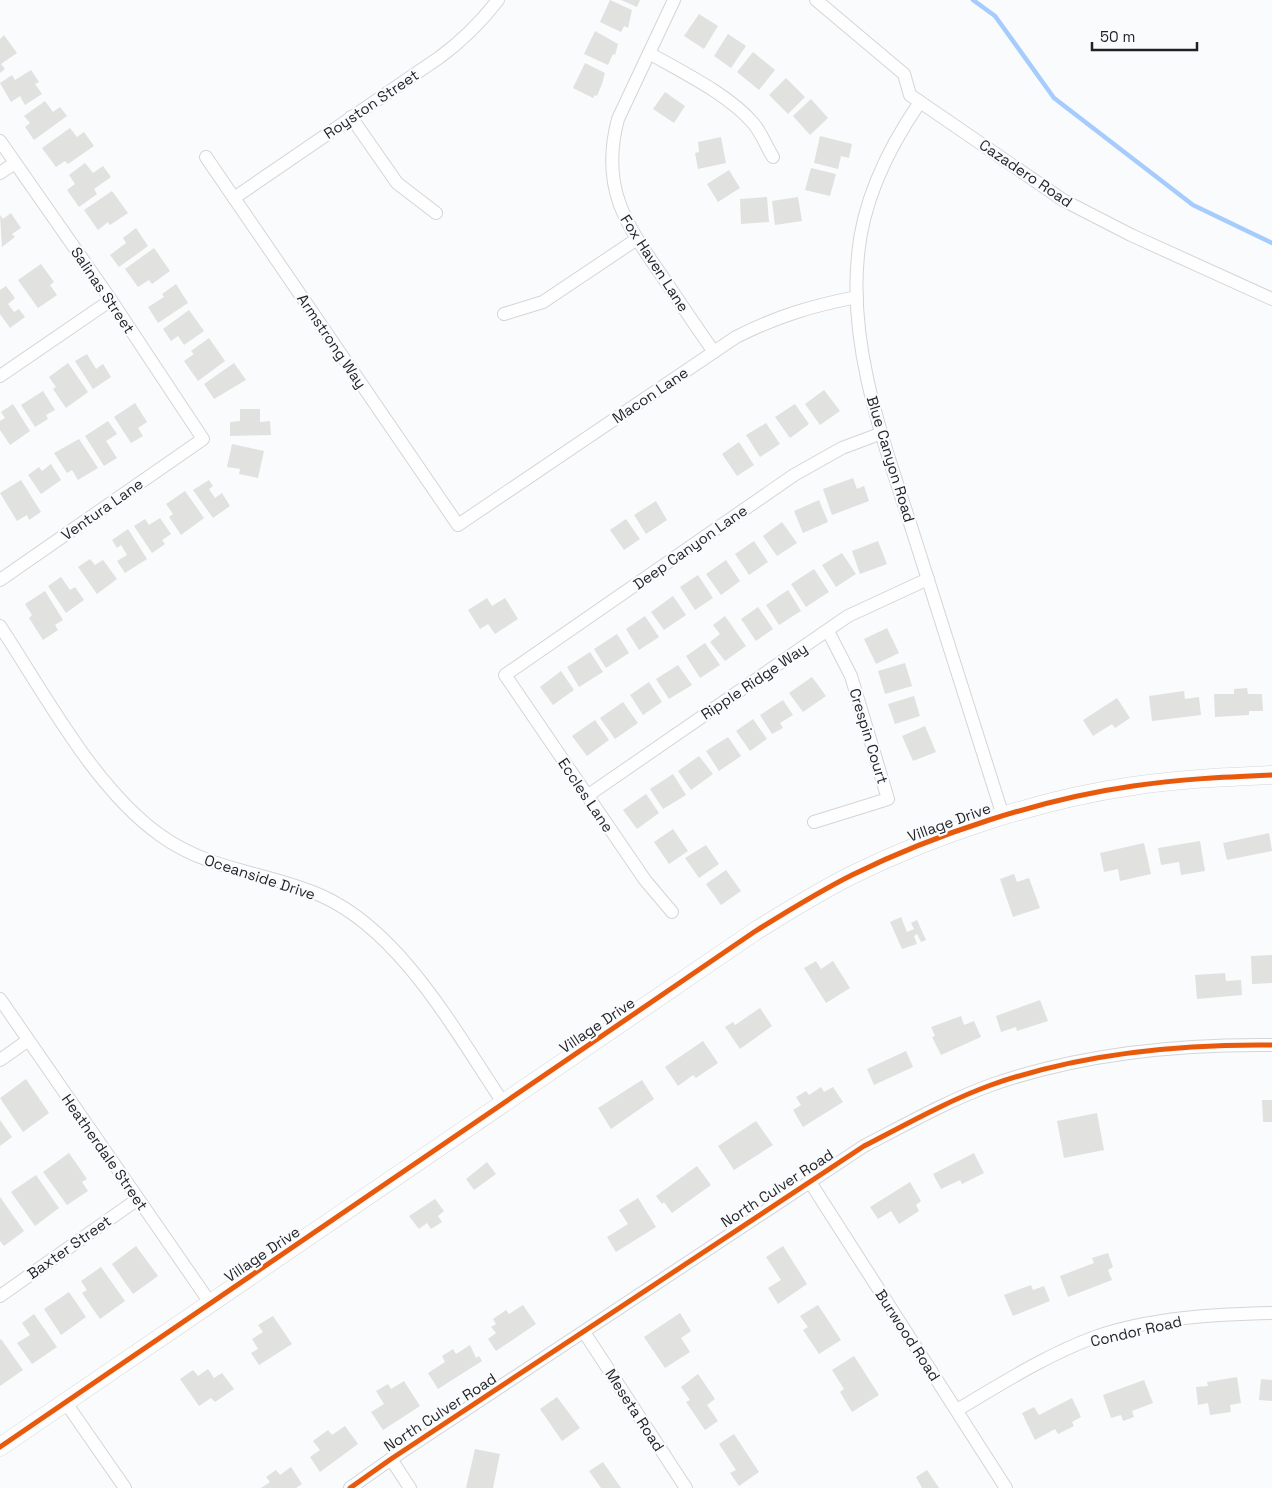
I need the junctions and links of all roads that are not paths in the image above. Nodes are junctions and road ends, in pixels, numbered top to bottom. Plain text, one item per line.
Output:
1 (498, 0) edge
2 (674, 0) edge
3 (816, 0) edge
4 (649, 53) junction
5 (920, 102) junction
6 (351, 118) junction
7 (0, 141) edge
8 (206, 157) dead end
9 (772, 157) dead end
10 (15, 163) junction
11 (0, 173) edge
12 (234, 198) junction
13 (436, 213) dead end
14 (637, 240) junction
15 (857, 297) junction
16 (1272, 299) edge
17 (110, 300) junction
18 (504, 314) dead end
19 (714, 352) junction
20 (0, 376) edge
21 (882, 433) junction
22 (203, 439) joint
23 (458, 524) joint
24 (0, 580) edge
25 (928, 580) junction
26 (0, 626) edge
27 (828, 631) junction
28 (505, 675) joint
29 (1272, 775) edge
30 (587, 796) junction
31 (1003, 816) junction
32 (814, 822) dead end
33 (672, 912) dead end
34 (0, 998) edge
35 (28, 1041) junction
36 (1272, 1045) edge
37 (0, 1060) edge
38 (504, 1104) junction
39 (810, 1182) junction
40 (138, 1199) junction
41 (0, 1296) edge
42 (211, 1304) junction
43 (1272, 1313) edge
44 (584, 1332) junction
45 (66, 1403) junction
46 (956, 1410) junction
47 (0, 1447) edge
48 (390, 1459) junction
49 (125, 1488) edge
50 (350, 1488) edge
51 (410, 1488) edge
52 (686, 1488) edge
53 (1006, 1488) edge

1 - 6 street, Royston Street
2 - 4 street, Fox Haven Lane
3 - 5 street, Cazadero Road
4 - 9 street
4 - 14 street, Fox Haven Lane
5 - 15 street, Blue Canyon Road
5 - 16 street, Cazadero Road
6 - 12 street, Royston Street
6 - 13 street
7 - 10 street, Salinas Street
8 - 12 street, Armstrong Way
10 - 11 street
10 - 17 street, Salinas Street
12 - 23 street, Armstrong Way
14 - 18 street
14 - 19 street, Fox Haven Lane
15 - 19 street, Macon Lane
15 - 21 street, Blue Canyon Road
17 - 20 street
17 - 22 street, Salinas Street
19 - 23 street, Macon Lane
21 - 25 street, Blue Canyon Road
21 - 28 street, Deep Canyon Lane
22 - 24 street, Ventura Lane
25 - 27 street, Ripple Ridge Way
25 - 31 street, Blue Canyon Road
26 - 38 street, Oceanside Drive
27 - 30 street, Ripple Ridge Way
27 - 32 street, Crespin Court
28 - 30 street, Eccles Lane
29 - 31 main road, Village Drive
30 - 33 street, Eccles Lane
31 - 38 main road, Village Drive
34 - 35 street, Heatherdale Street
35 - 37 street
35 - 40 street, Heatherdale Street
36 - 39 street, North Culver Road
38 - 42 main road, Village Drive
39 - 44 street, North Culver Road
39 - 46 street, Burwood Road
40 - 41 street, Baxter Street
40 - 42 street, Heatherdale Street
42 - 45 main road, Village Drive
43 - 46 street, Condor Road
44 - 48 street, North Culver Road
44 - 52 street, Meseta Road
45 - 47 main road, Village Drive
45 - 49 street
46 - 53 street, Burwood Road
48 - 50 street, North Culver Road
48 - 51 street

